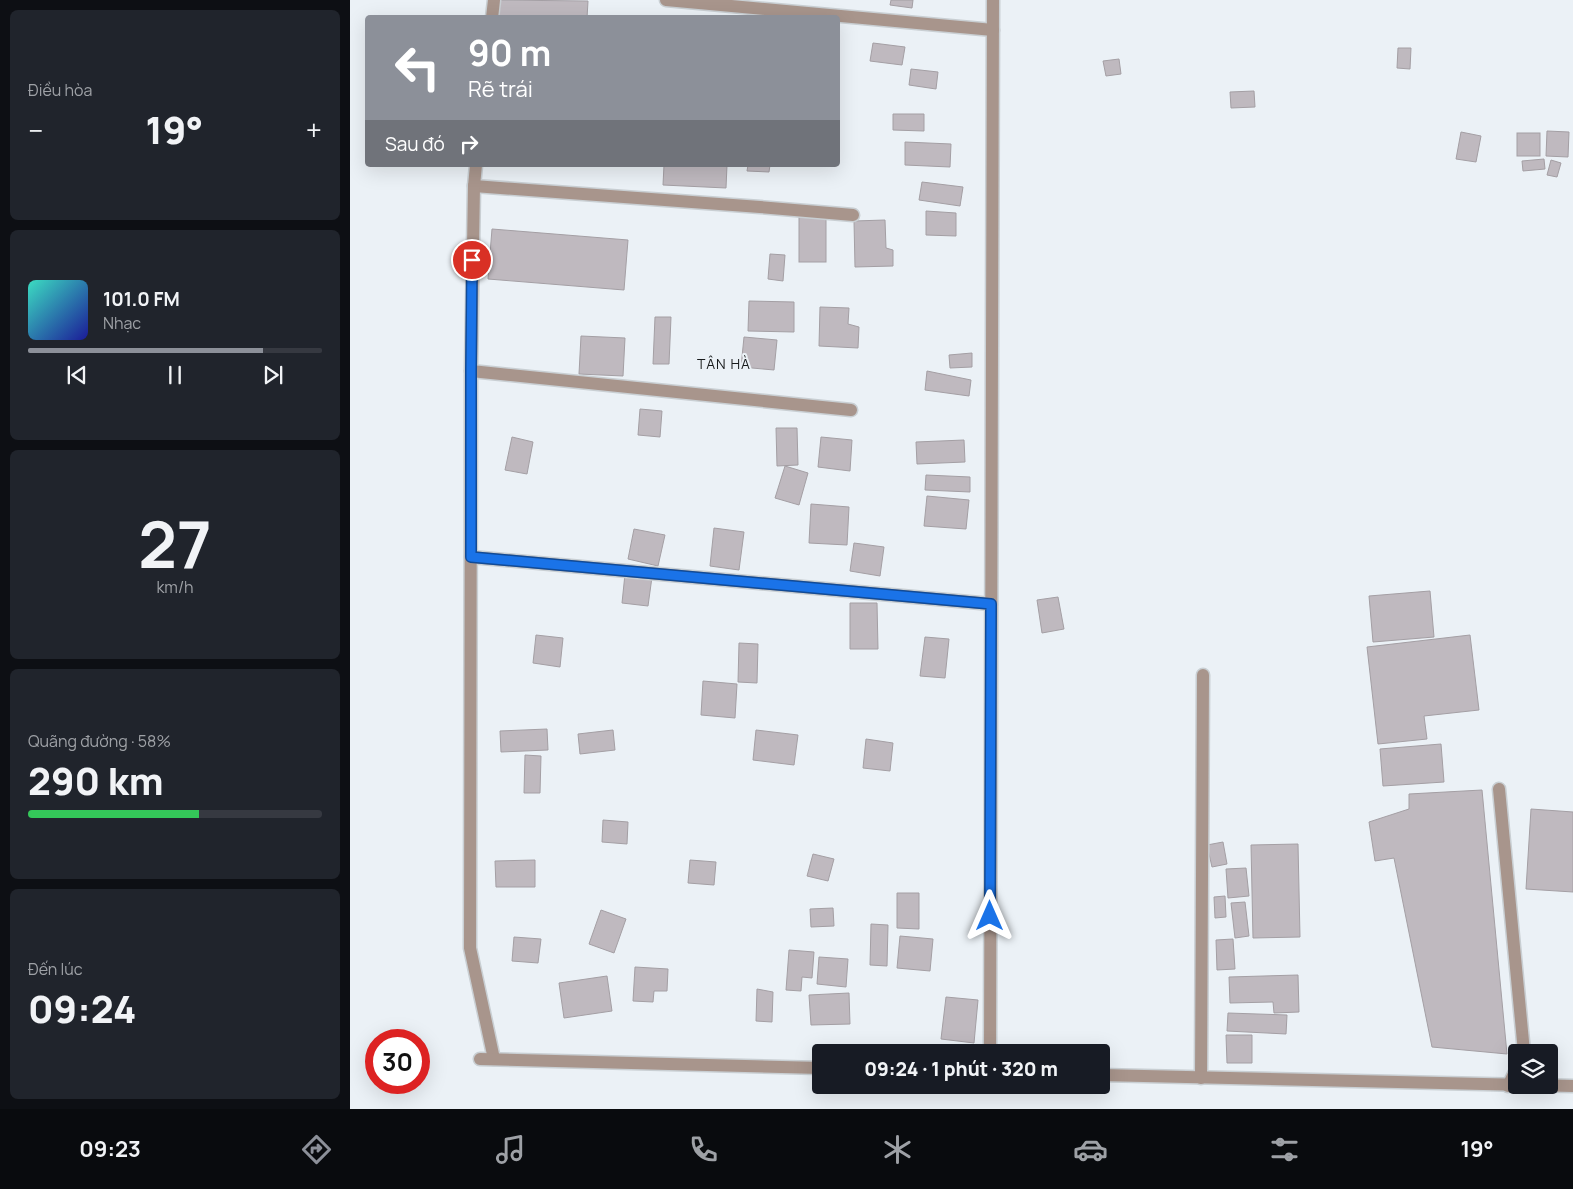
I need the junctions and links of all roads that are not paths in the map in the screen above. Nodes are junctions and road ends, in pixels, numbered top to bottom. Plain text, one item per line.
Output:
1 (494, 0) edge
2 (666, 0) edge
3 (993, 0) edge
4 (492, 15) edge
5 (829, 15) edge
6 (840, 16) edge
7 (992, 30) junction
8 (476, 167) edge
9 (474, 186) junction
10 (853, 215) dead end
11 (471, 371) junction
12 (851, 410) dead end
13 (471, 557) junction
14 (991, 604) junction
15 (1203, 675) dead end
16 (1499, 789) dead end
17 (990, 1044) edge
18 (1523, 1044) edge
19 (480, 1059) dead end
20 (494, 1059) junction
21 (812, 1068) edge
22 (1110, 1075) edge
23 (1201, 1078) junction
24 (1508, 1086) edge
25 (1558, 1086) edge
26 (1573, 1086) edge

1 - 4 street
2 - 5 street
3 - 7 street
6 - 7 street
7 - 14 street
8 - 9 street
9 - 10 street
9 - 11 street
11 - 12 street
11 - 13 street
13 - 14 street
13 - 20 street
14 - 17 street
15 - 23 street
16 - 18 street
19 - 20 street
20 - 21 street
22 - 23 street
23 - 24 street
25 - 26 street

